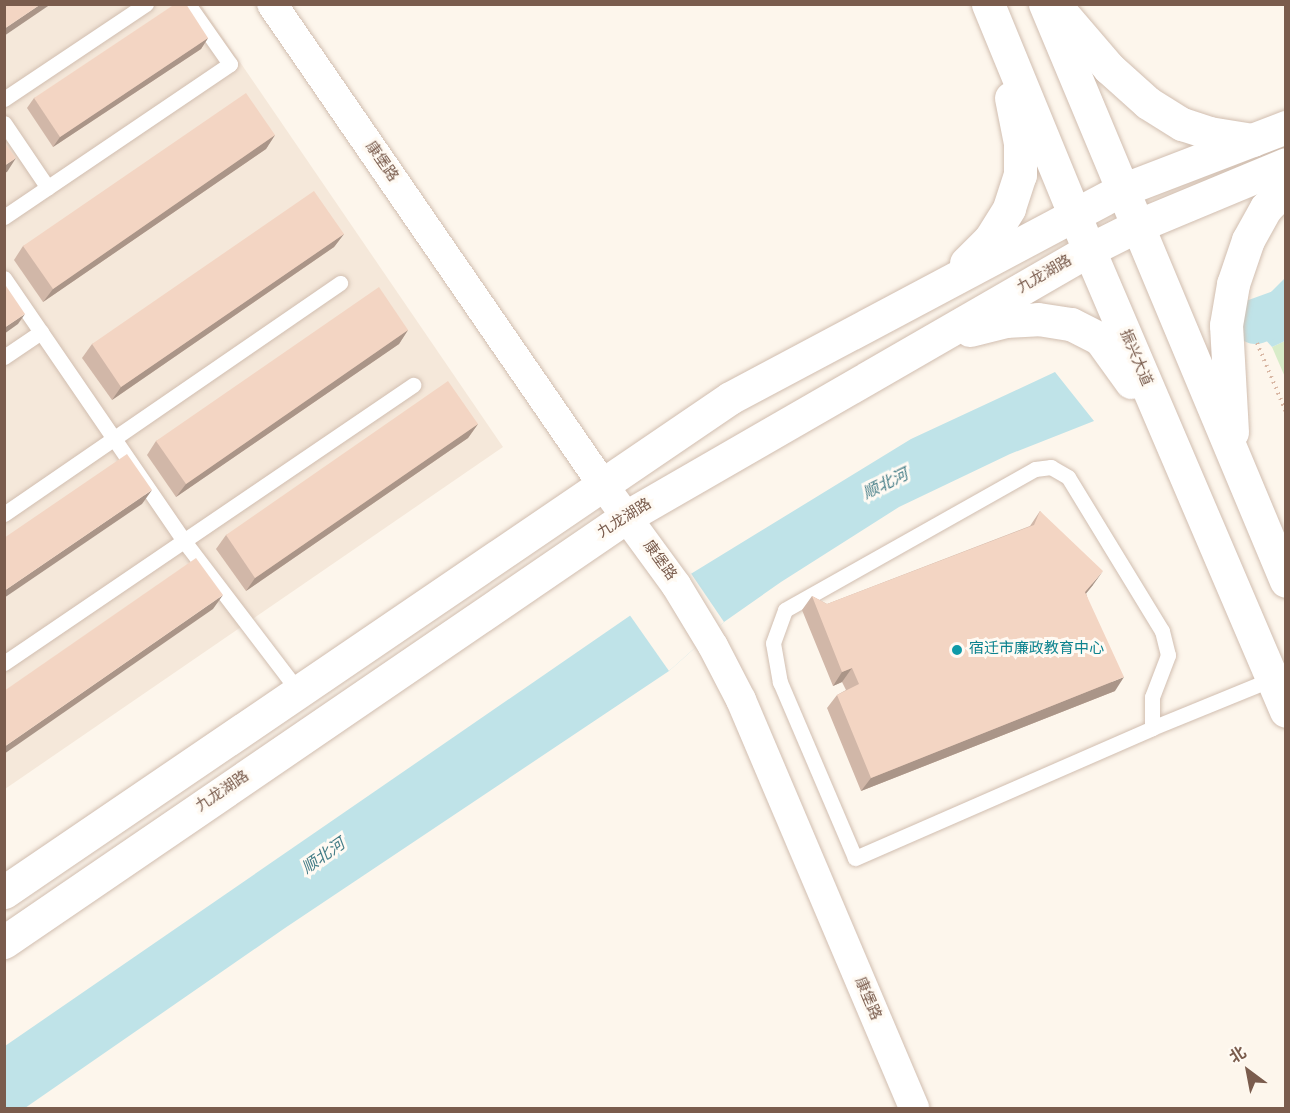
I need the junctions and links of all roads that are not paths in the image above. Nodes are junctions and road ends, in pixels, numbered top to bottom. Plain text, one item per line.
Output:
1 (146, 4) edge
2 (188, 4) edge
3 (272, 4) edge
4 (1045, 4) edge
5 (1054, 4) edge
6 (991, 11) edge
7 (4, 99) edge
8 (4, 123) edge
9 (1286, 127) edge
10 (1252, 140) junction
11 (1286, 164) edge
12 (1286, 187) edge
13 (48, 188) junction
14 (1122, 190) junction
15 (1075, 214) junction
16 (4, 218) edge
17 (1137, 226) junction
18 (1089, 250) junction
19 (4, 278) edge
20 (948, 281) junction
21 (340, 283) dead end
22 (41, 332) junction
23 (933, 340) junction
24 (4, 357) edge
25 (413, 385) dead end
26 (114, 439) junction
27 (1172, 444) junction
28 (1233, 457) junction
29 (603, 485) junction
30 (4, 514) edge
31 (626, 517) junction
32 (184, 541) junction
33 (1286, 581) edge
34 (4, 663) edge
35 (1272, 679) junction
36 (300, 693) junction
37 (1286, 711) edge
38 (1152, 728) junction
39 (4, 892) edge
40 (4, 942) edge
41 (914, 1108) edge

1 - 7 lane
2 - 13 lane
3 - 29 street, 康堡路
4 - 14 street
5 - 10 street
6 - 15 street, 振兴大道
6 - 20 street
8 - 13 lane
9 - 10 street
10 - 14 street
11 - 17 street, 九龙湖路
12 - 28 street
13 - 16 lane
14 - 15 street
14 - 17 street
15 - 18 street, 振兴大道
15 - 20 street
17 - 18 street, 九龙湖路
17 - 28 street
18 - 23 street, 九龙湖路
18 - 27 street, 振兴大道
19 - 22 lane
20 - 29 street
21 - 26 lane
22 - 24 lane
22 - 26 lane
23 - 27 street
23 - 31 street, 九龙湖路
25 - 32 lane
26 - 30 lane
26 - 32 lane
27 - 35 street, 振兴大道
28 - 33 street
29 - 31 street, 康堡路
29 - 36 street
31 - 40 street, 九龙湖路
31 - 41 street, 康堡路
32 - 34 lane
32 - 36 lane
35 - 37 street, 振兴大道
35 - 38 lane
36 - 39 street
38 - 38 lane

